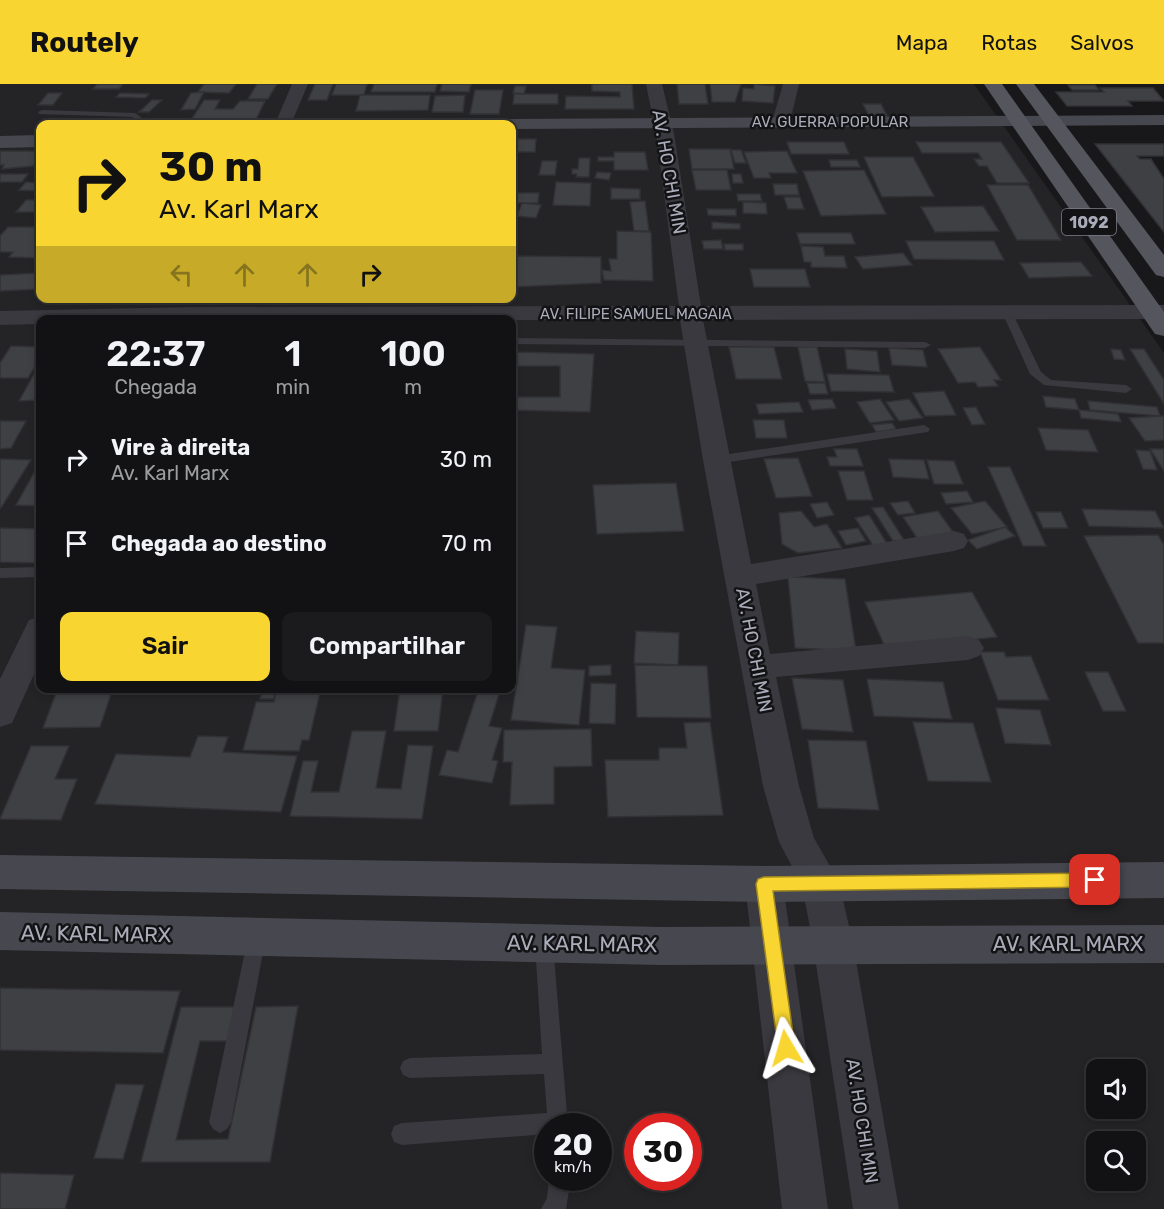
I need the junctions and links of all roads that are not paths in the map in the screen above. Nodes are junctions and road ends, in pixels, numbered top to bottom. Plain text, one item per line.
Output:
1 (300, 84) edge
2 (654, 84) edge
3 (791, 84) edge
4 (993, 84) edge
5 (1025, 84) edge
6 (57, 120) edge
7 (137, 120) edge
8 (285, 120) edge
9 (1164, 120) edge
10 (36, 122) edge
11 (781, 122) junction
12 (516, 124) edge
13 (1023, 127) junction
14 (1058, 127) junction
15 (663, 128) junction
16 (0, 130) edge
17 (1164, 132) edge
18 (516, 136) edge
19 (36, 141) edge
20 (0, 142) edge
21 (1164, 270) edge
22 (195, 311) edge
23 (1006, 312) junction
24 (84, 315) edge
25 (314, 315) edge
26 (36, 317) edge
27 (1160, 317) edge
28 (0, 318) edge
29 (516, 322) edge
30 (694, 329) junction
31 (516, 341) edge
32 (925, 345) dead end
33 (1126, 389) dead end
34 (924, 429) dead end
35 (716, 460) junction
36 (954, 541) dead end
37 (36, 572) edge
38 (0, 573) edge
39 (739, 576) junction
40 (36, 637) edge
41 (968, 648) dead end
42 (757, 667) junction
43 (0, 714) edge
44 (0, 872) edge
45 (1164, 880) edge
46 (820, 882) junction
47 (764, 884) junction
48 (0, 931) edge
49 (257, 937) junction
50 (544, 944) junction
51 (773, 944) junction
52 (833, 944) junction
53 (1164, 944) edge
54 (553, 1064) junction
55 (410, 1068) dead end
56 (556, 1113) edge
57 (220, 1122) dead end
58 (534, 1126) edge
59 (402, 1134) dead end
60 (558, 1191) edge
61 (552, 1209) edge
62 (805, 1209) edge
63 (876, 1209) edge

1 - 8 street
2 - 15 street, AV. HO CHI MIN
3 - 11 street
4 - 13 main road
5 - 14 main road, 1092
6 - 7 lane
9 - 14 main road, AV. GUERRA POPULAR
10 - 16 main road
11 - 13 main road, AV. GUERRA POPULAR
11 - 15 main road, AV. GUERRA POPULAR
12 - 15 main road, AV. GUERRA POPULAR
13 - 14 main road, AV. GUERRA POPULAR
13 - 15 main road, AV. GUERRA POPULAR
13 - 27 main road, 1092
14 - 17 main road, AV. GUERRA POPULAR
14 - 21 main road, 1092
15 - 18 main road, AV. GUERRA POPULAR
15 - 30 street, AV. HO CHI MIN
19 - 20 main road
22 - 24 street, AV. FILIPE SAMUEL MAGAIA
22 - 25 street, AV. FILIPE SAMUEL MAGAIA
23 - 27 street, AV. FILIPE SAMUEL MAGAIA
23 - 30 street, AV. FILIPE SAMUEL MAGAIA
23 - 33 lane
26 - 28 street, AV. FILIPE SAMUEL MAGAIA
29 - 30 street, AV. FILIPE SAMUEL MAGAIA
30 - 31 lane
30 - 32 lane
30 - 35 street, AV. HO CHI MIN
34 - 35 lane
35 - 39 street, AV. HO CHI MIN
36 - 39 street
37 - 38 lane
39 - 42 street, AV. HO CHI MIN
40 - 43 street
41 - 42 street
42 - 46 street, AV. HO CHI MIN
44 - 47 main road
45 - 46 main road
46 - 47 main road
46 - 52 street, AV. HO CHI MIN
47 - 51 street
48 - 49 main road, AV. KARL MARX
49 - 50 main road, AV. KARL MARX
49 - 57 lane
50 - 51 main road, AV. KARL MARX
50 - 54 lane
51 - 52 main road, AV. KARL MARX
51 - 62 street
52 - 53 main road, AV. KARL MARX
52 - 63 street, AV. HO CHI MIN
54 - 55 lane
54 - 56 lane
58 - 59 lane
60 - 61 lane

